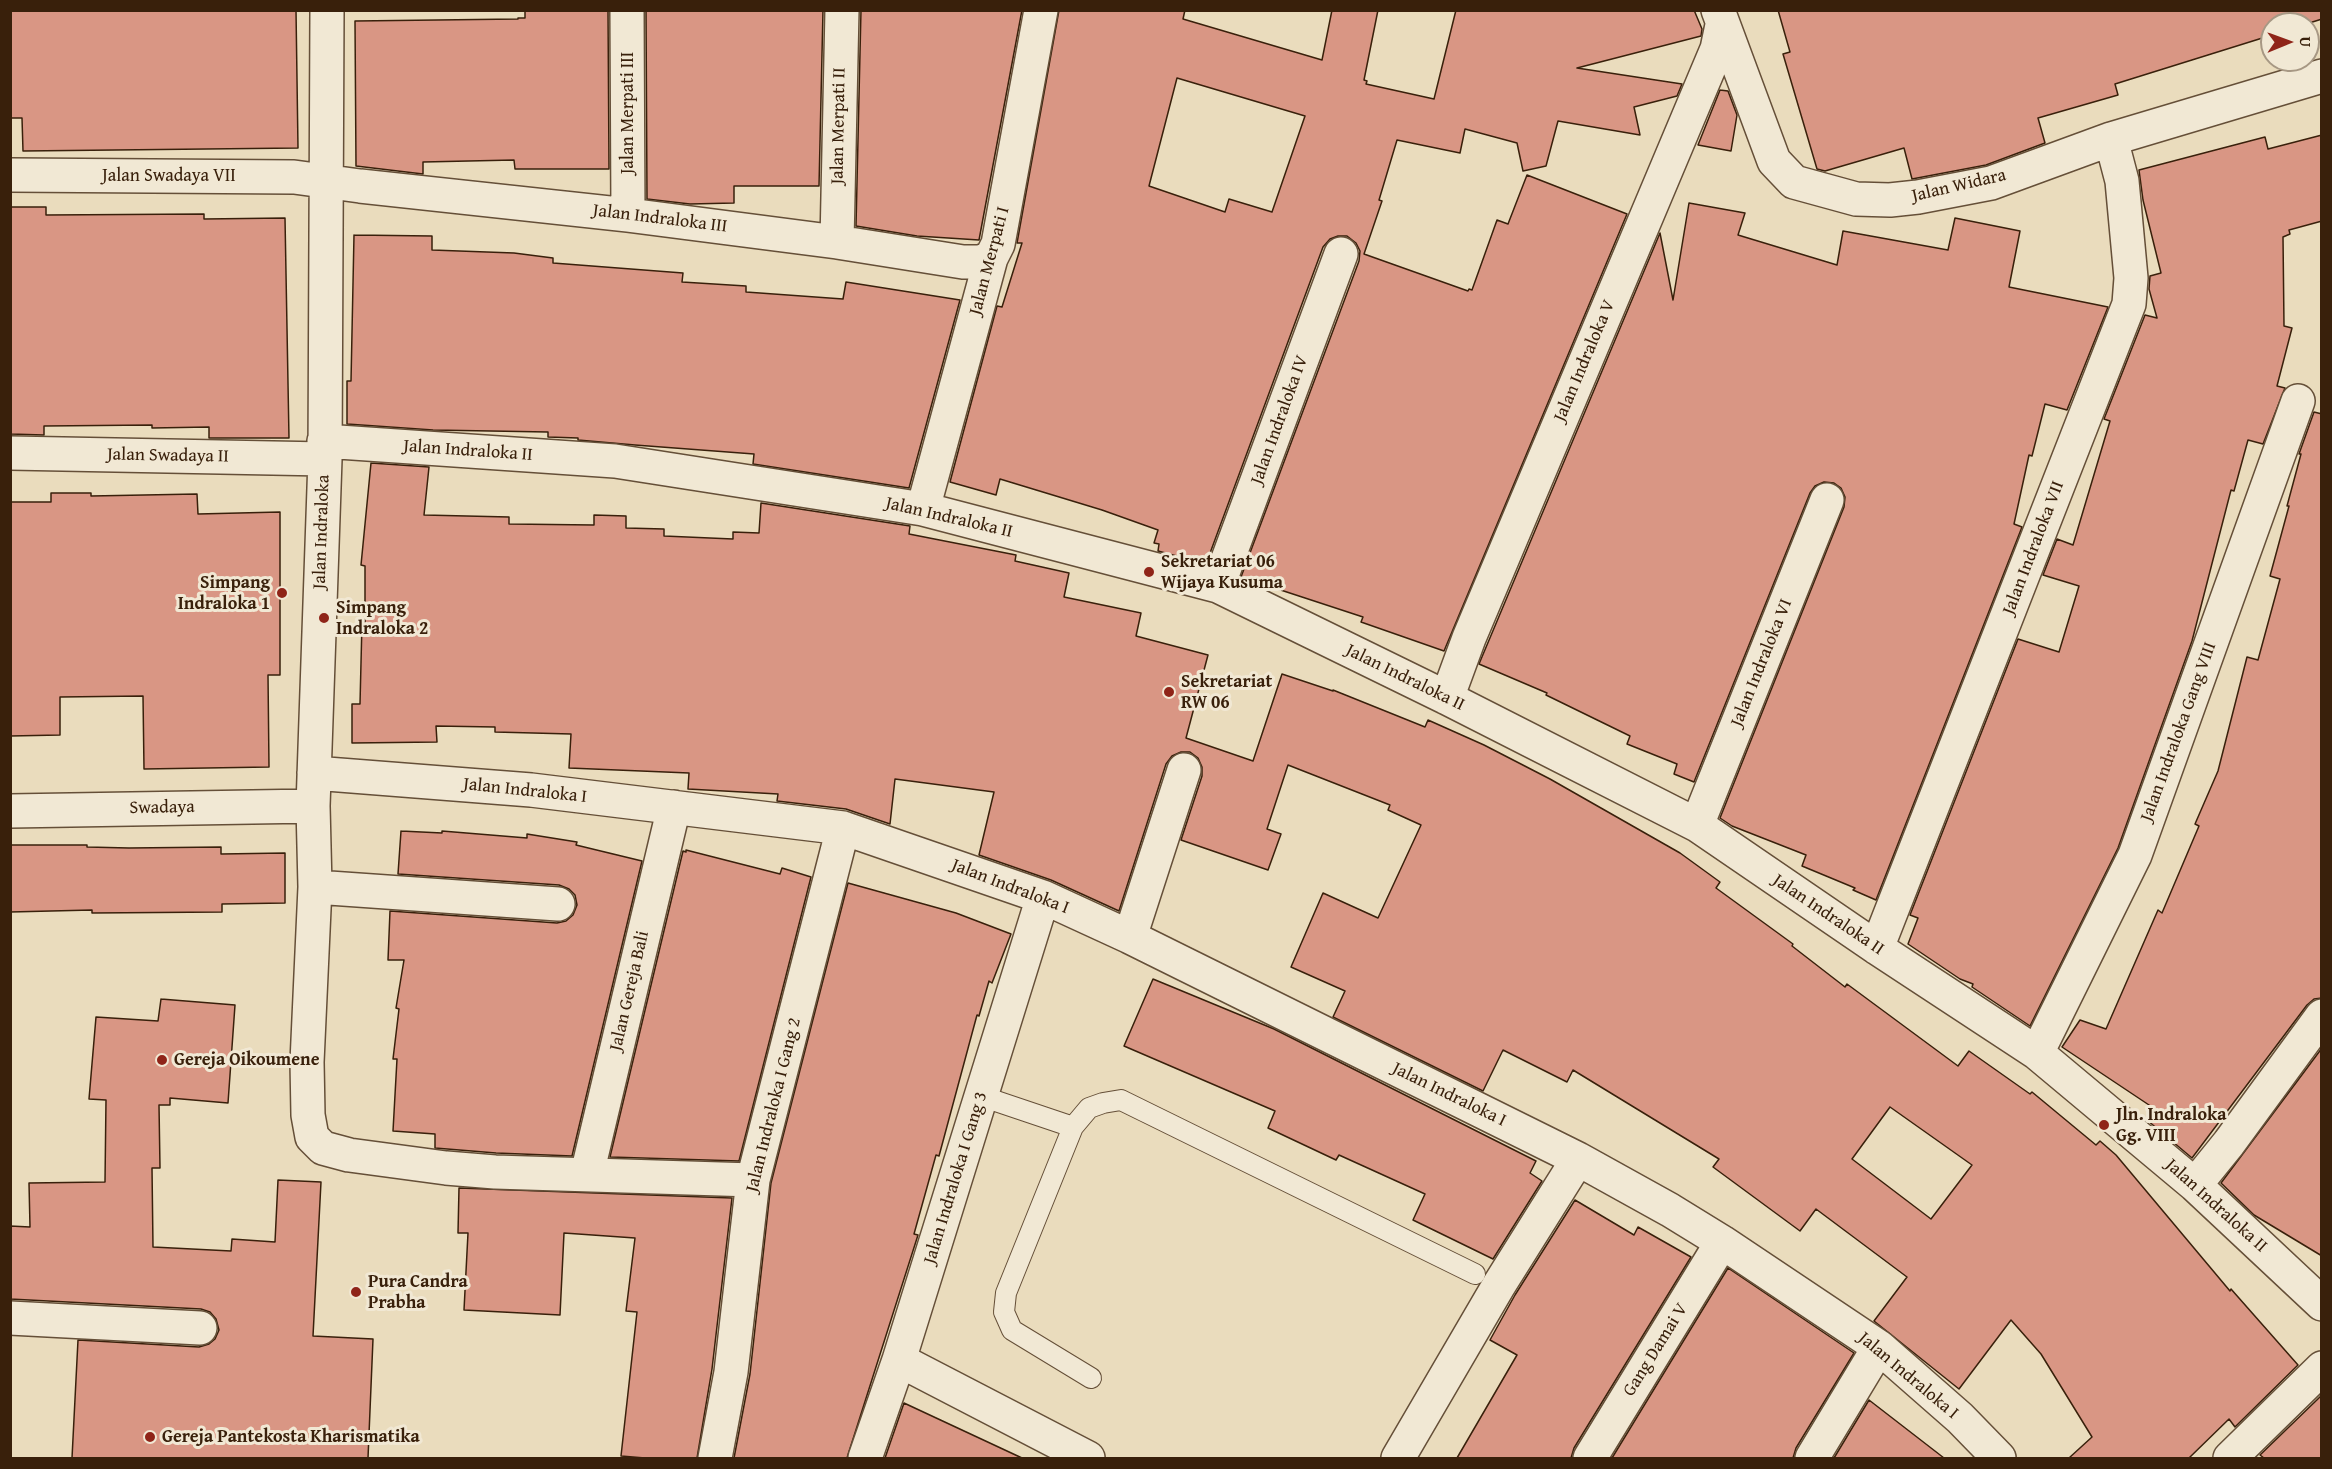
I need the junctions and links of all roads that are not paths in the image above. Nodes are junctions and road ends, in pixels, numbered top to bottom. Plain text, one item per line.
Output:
1 (327, 10) edge
2 (627, 10) edge
3 (842, 10) edge
4 (1041, 10) edge
5 (1720, 18) edge
6 (2322, 76) edge
7 (2111, 139) junction
8 (10, 175) edge
9 (327, 181) junction
10 (628, 215) junction
11 (837, 242) junction
12 (1341, 254) dead end
13 (991, 258) junction
14 (2298, 401) dead end
15 (324, 450) junction
16 (10, 453) edge
17 (1827, 501) dead end
18 (923, 509) junction
19 (1218, 586) junction
20 (1448, 698) junction
21 (1184, 770) dead end
22 (314, 773) junction
23 (313, 806) junction
24 (674, 807) junction
25 (10, 811) edge
26 (1697, 825) junction
27 (843, 828) junction
28 (315, 887) junction
29 (1043, 897) junction
30 (558, 904) dead end
31 (1130, 937) junction
32 (1877, 948) junction
33 (2322, 1016) edge
34 (2037, 1053) junction
35 (981, 1096) junction
36 (1073, 1127) junction
37 (1578, 1159) junction
38 (587, 1174) junction
39 (753, 1180) junction
40 (2195, 1185) junction
41 (1722, 1242) junction
42 (1487, 1279) junction
43 (2322, 1304) edge
44 (10, 1318) edge
45 (200, 1328) dead end
46 (1879, 1347) junction
47 (899, 1360) junction
48 (2322, 1368) edge
49 (1091, 1378) dead end
50 (715, 1458) edge
51 (865, 1458) edge
52 (1088, 1458) edge
53 (1398, 1458) edge
54 (1590, 1458) edge
55 (1812, 1458) edge
56 (1999, 1458) edge
57 (2230, 1458) edge

1 - 9 street, Jalan Indraloka
2 - 10 street, Jalan Merpati III
3 - 11 street, Jalan Merpati II
4 - 13 street, Jalan Merpati I
5 - 7 street, Jalan Widara
5 - 20 street, Jalan Indraloka V
6 - 7 street, Jalan Widara
7 - 32 street, Jalan Indraloka VII
8 - 9 street, Jalan Swadaya VII
9 - 10 street, Jalan Indraloka III
9 - 15 street, Jalan Indraloka
10 - 11 street, Jalan Indraloka III
11 - 13 street, Jalan Indraloka III
12 - 19 street, Jalan Indraloka IV
13 - 18 street, Jalan Merpati I
14 - 34 street, Jalan Indraloka Gang VIII
15 - 16 street, Jalan Swadaya II
15 - 18 street, Jalan Indraloka II
15 - 22 street, Jalan Indraloka
17 - 26 street, Jalan Indraloka VI
18 - 19 street, Jalan Indraloka II
19 - 20 street, Jalan Indraloka II
20 - 26 street, Jalan Indraloka II
21 - 31 street
22 - 23 street, Jalan Indraloka
22 - 24 street, Jalan Indraloka I
23 - 25 street, Swadaya
23 - 28 street, Jalan Indraloka
24 - 27 street, Jalan Indraloka I
24 - 38 street, Jalan Gereja Bali
26 - 32 street, Jalan Indraloka II
27 - 29 street, Jalan Indraloka I
27 - 39 street, Jalan Indraloka I Gang 2
28 - 30 street
28 - 38 street, Jalan Indraloka
29 - 31 street, Jalan Indraloka I
29 - 35 street, Jalan Indraloka I Gang 3
31 - 37 street, Jalan Indraloka I
32 - 34 street, Jalan Indraloka II
33 - 40 street
34 - 40 street, Jalan Indraloka II
35 - 36 lane
35 - 47 street, Jalan Indraloka I Gang 3
36 - 42 lane
36 - 49 lane
37 - 41 street, Jalan Indraloka I
37 - 42 street
38 - 39 street
39 - 50 street, Jalan Indraloka I Gang 2
40 - 43 street, Jalan Indraloka II
41 - 46 street, Jalan Indraloka I
41 - 54 street, Gang Damai V
42 - 53 street
44 - 45 street
46 - 55 street
46 - 56 street, Jalan Indraloka I
47 - 51 street, Jalan Indraloka I Gang 3
47 - 52 street
48 - 57 street

